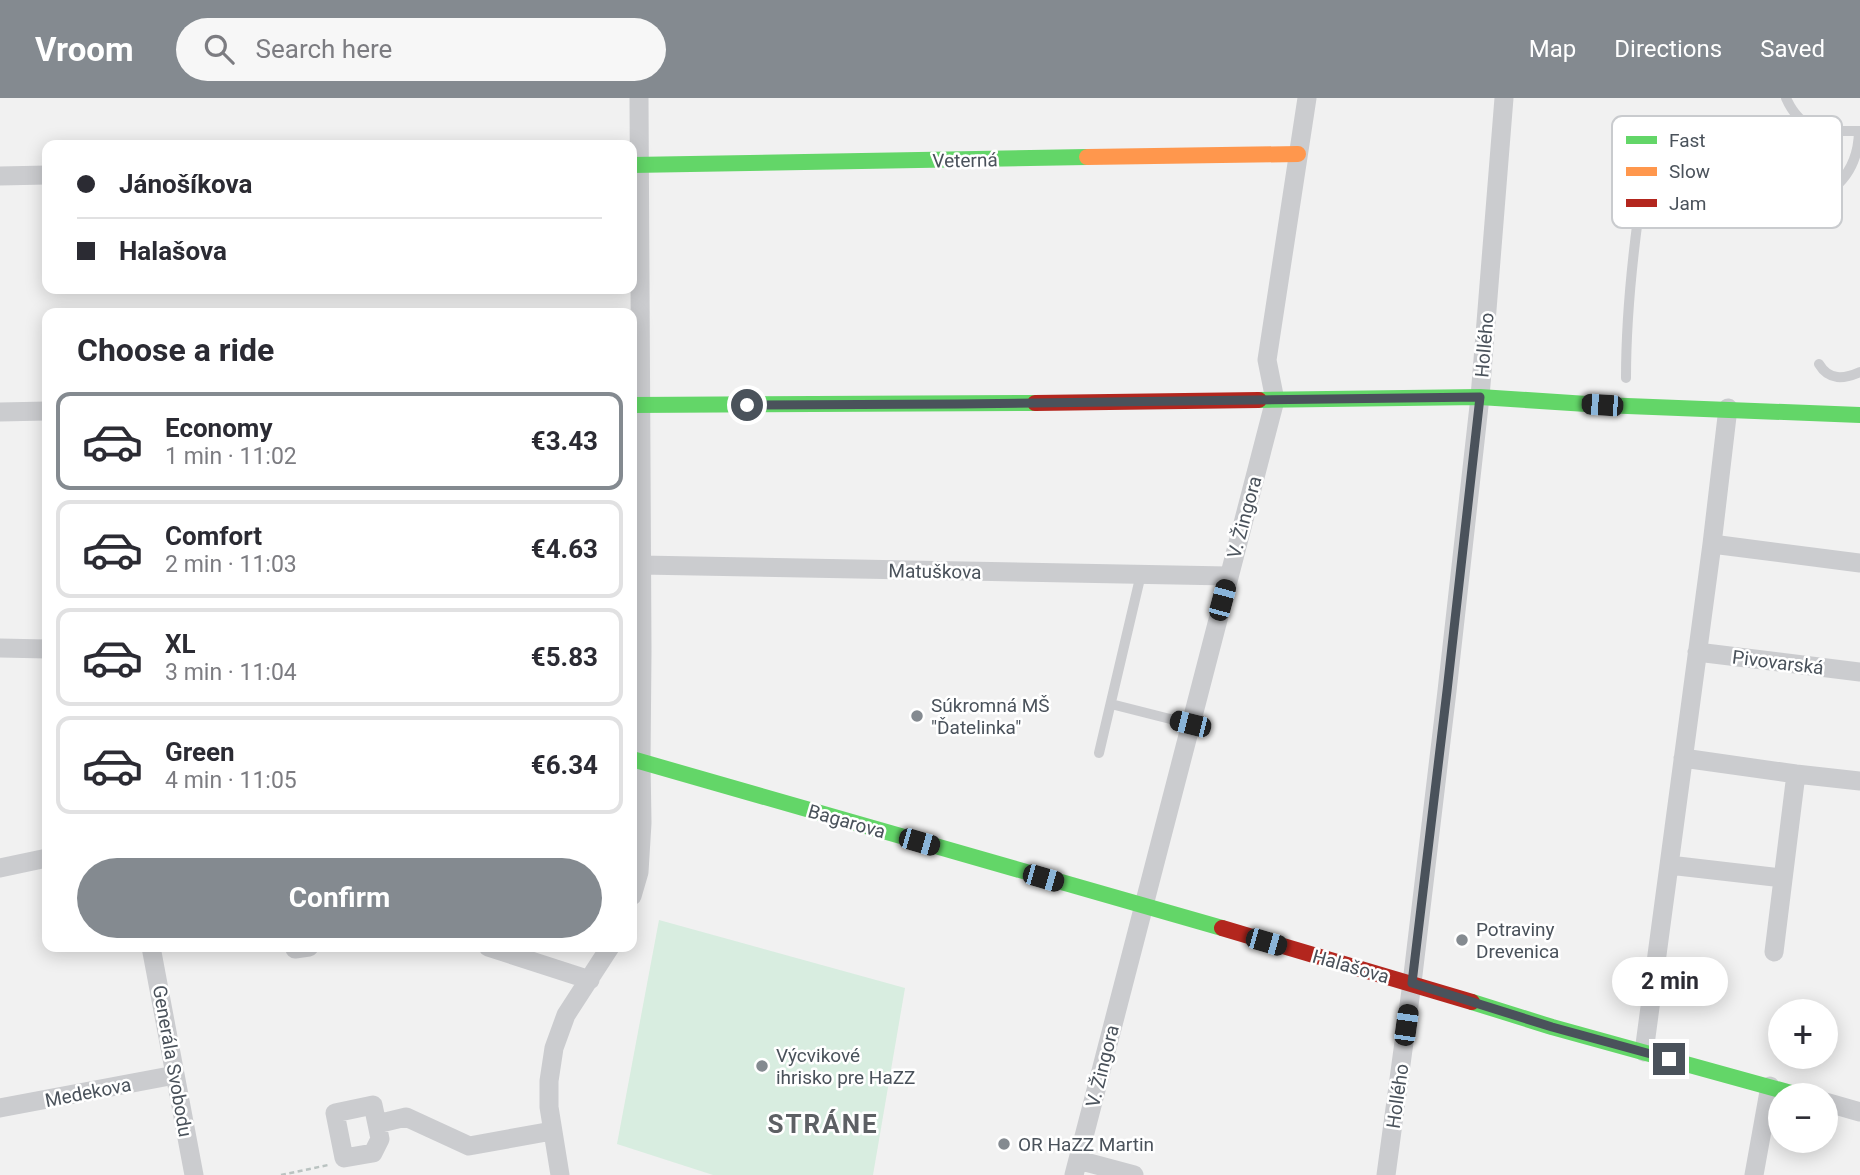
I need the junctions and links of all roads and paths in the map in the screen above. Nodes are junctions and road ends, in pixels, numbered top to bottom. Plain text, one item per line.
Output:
1 (639, 98) edge
2 (1307, 98) edge
3 (1504, 98) edge
4 (1786, 98) edge
5 (1797, 116) edge
6 (1842, 131) edge
7 (1860, 131) edge
8 (637, 143) edge
9 (1298, 154) junction
10 (637, 165) edge
11 (42, 175) edge
12 (0, 176) edge
13 (1842, 177) edge
14 (1637, 228) edge
15 (1819, 364) dead end
16 (1860, 372) edge
17 (1626, 378) dead end
18 (1480, 397) junction
19 (1275, 400) junction
20 (637, 405) edge
21 (1728, 408) junction
22 (42, 411) edge
23 (0, 412) edge
24 (1860, 415) edge
25 (637, 437) edge
26 (1712, 544) junction
27 (1860, 564) edge
28 (641, 565) junction
29 (1141, 574) junction
30 (1228, 576) junction
31 (0, 648) edge
32 (42, 649) edge
33 (1697, 652) junction
34 (1860, 672) edge
35 (1111, 704) junction
36 (637, 722) edge
37 (1190, 724) junction
38 (1099, 753) dead end
39 (1683, 758) junction
40 (637, 761) edge
41 (637, 771) edge
42 (1796, 774) junction
43 (1860, 781) edge
44 (42, 859) edge
45 (1669, 865) junction
46 (0, 868) edge
47 (1782, 878) junction
48 (637, 879) edge
49 (1143, 906) junction
50 (152, 952) edge
51 (503, 952) edge
52 (607, 952) edge
53 (1774, 952) dead end
54 (590, 980) junction
55 (1412, 983) junction
56 (1644, 1052) junction
57 (175, 1075) junction
58 (1768, 1085) edge
59 (1768, 1098) edge
60 (1838, 1106) edge
61 (0, 1108) edge
62 (1860, 1112) edge
63 (377, 1124) junction
64 (552, 1131) junction
65 (344, 1158) junction
66 (1076, 1167) edge
67 (194, 1175) edge
68 (281, 1175) edge
69 (561, 1175) edge
70 (1134, 1175) edge
71 (1386, 1175) edge
72 (1755, 1175) edge

1 - 8 street
2 - 9 street, V. Žingora
3 - 18 street, Hollého
4 - 5 lane
6 - 7 lane
7 - 13 lane
9 - 10 street, Veterná
9 - 19 street, V. Žingora
11 - 12 street
14 - 17 lane
15 - 16 lane
18 - 19 street
18 - 21 street
18 - 55 street, Hollého
19 - 20 street
19 - 30 street, V. Žingora
21 - 24 street
21 - 26 street
22 - 23 street
25 - 28 street
26 - 27 street
26 - 33 street
28 - 29 street, Matuškova
28 - 36 street
29 - 30 street, Matuškova
29 - 35 lane
30 - 37 street, V. Žingora
31 - 32 street
33 - 34 street, Pivovarská
33 - 39 street
35 - 37 lane
35 - 38 lane
37 - 49 street, V. Žingora
39 - 42 street
39 - 45 street
40 - 49 street, Bagarova
41 - 48 street
42 - 43 street
42 - 47 street
44 - 46 street
45 - 47 street
45 - 56 street
47 - 53 street
49 - 55 street, Halašova
49 - 66 street, V. Žingora
50 - 57 street, Generála Svobodu
51 - 54 street
52 - 54 street
54 - 64 street
55 - 56 street, Halašova
55 - 71 street, Hollého
56 - 58 street, Halašova
57 - 61 street, Medekova
57 - 67 street, Generála Svobodu
59 - 72 street
60 - 62 street
63 - 64 street
63 - 65 street
63 - 65 street
64 - 69 street
65 - 68 path
66 - 70 street

